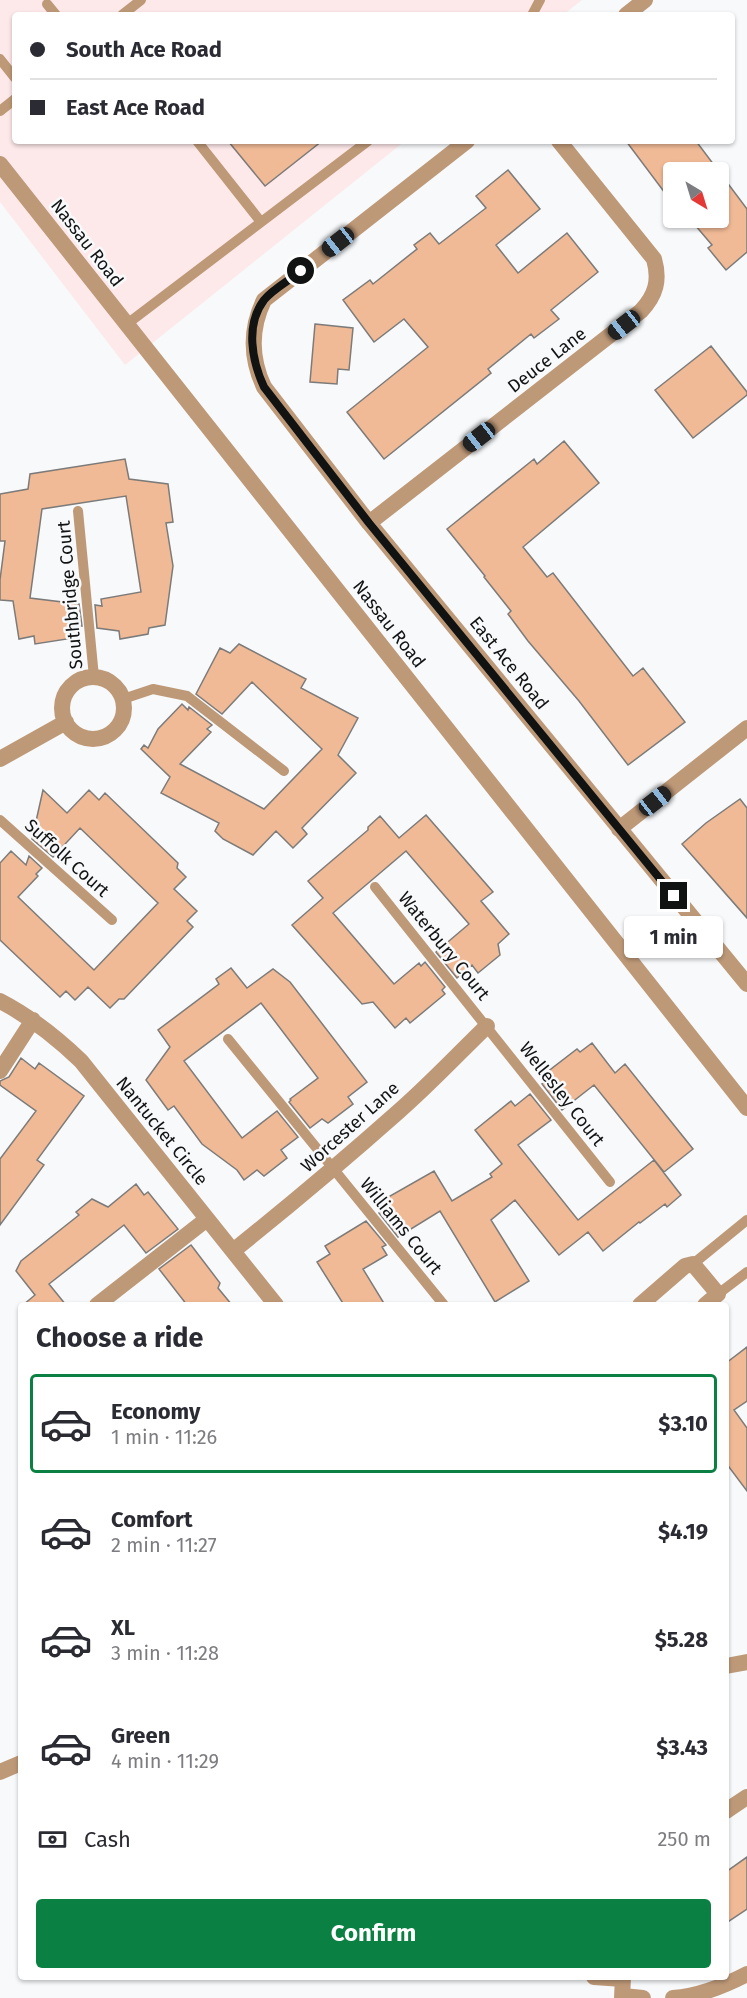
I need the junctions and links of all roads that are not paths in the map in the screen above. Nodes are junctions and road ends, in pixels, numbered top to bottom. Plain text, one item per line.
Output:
1 (645, 0) edge
2 (47, 4) dead end
3 (54, 12) edge
4 (630, 12) edge
5 (0, 59) edge
6 (12, 74) edge
7 (12, 101) edge
8 (0, 111) edge
9 (199, 144) edge
10 (360, 144) edge
11 (463, 144) edge
12 (562, 144) edge
13 (0, 164) edge
14 (261, 222) junction
15 (127, 324) junction
16 (78, 511) dead end
17 (369, 523) junction
18 (94, 677) junction
19 (123, 699) junction
20 (66, 722) junction
21 (747, 728) edge
22 (0, 759) edge
23 (284, 771) dead end
24 (0, 820) edge
25 (619, 829) junction
26 (375, 887) dead end
27 (112, 920) dead end
28 (747, 984) edge
29 (0, 1001) edge
30 (33, 1020) junction
31 (487, 1026) junction
32 (228, 1039) dead end
33 (0, 1071) edge
34 (747, 1108) edge
35 (332, 1168) junction
36 (610, 1182) dead end
37 (207, 1219) junction
38 (747, 1220) edge
39 (233, 1251) junction
40 (693, 1264) junction
41 (747, 1272) edge
42 (718, 1294) junction
43 (101, 1302) edge
44 (274, 1302) edge
45 (442, 1302) edge
46 (643, 1302) edge
47 (709, 1302) edge
48 (747, 1662) edge
49 (729, 1665) edge
50 (18, 1764) edge
51 (0, 1772) edge
52 (747, 1797) edge
53 (729, 1809) edge
54 (747, 1974) edge
55 (603, 1980) edge
56 (623, 1987) edge
57 (643, 1998) edge
58 (673, 1998) edge

1 - 4 street
2 - 3 lane
5 - 6 lane
7 - 8 lane
9 - 14 lane
10 - 14 lane
11 - 17 street, East Ace Road
12 - 17 street, Deuce Lane
13 - 15 street, Nassau Road
14 - 15 lane
15 - 34 street, Nassau Road
16 - 18 lane, Southbridge Court
17 - 25 street, East Ace Road
18 - 19 street
18 - 20 street
19 - 20 street
19 - 23 lane
20 - 22 street
21 - 25 street
24 - 27 lane, Suffolk Court
25 - 28 street, East Ace Road
26 - 31 lane, Waterbury Court
29 - 30 street, Nantucket Circle
30 - 33 street
30 - 37 street, Nantucket Circle
31 - 35 street, Worcester Lane
31 - 36 lane, Wellesley Court
32 - 35 lane, Williams Court
35 - 39 street, Worcester Lane
35 - 45 lane, Williams Court
37 - 39 street, Nantucket Circle
37 - 43 street
38 - 40 lane
39 - 44 street, Nantucket Circle
40 - 42 street
40 - 46 street
41 - 42 lane
42 - 47 street
48 - 49 street
50 - 51 street
52 - 53 street
54 - 58 street
55 - 56 street
56 - 57 street

